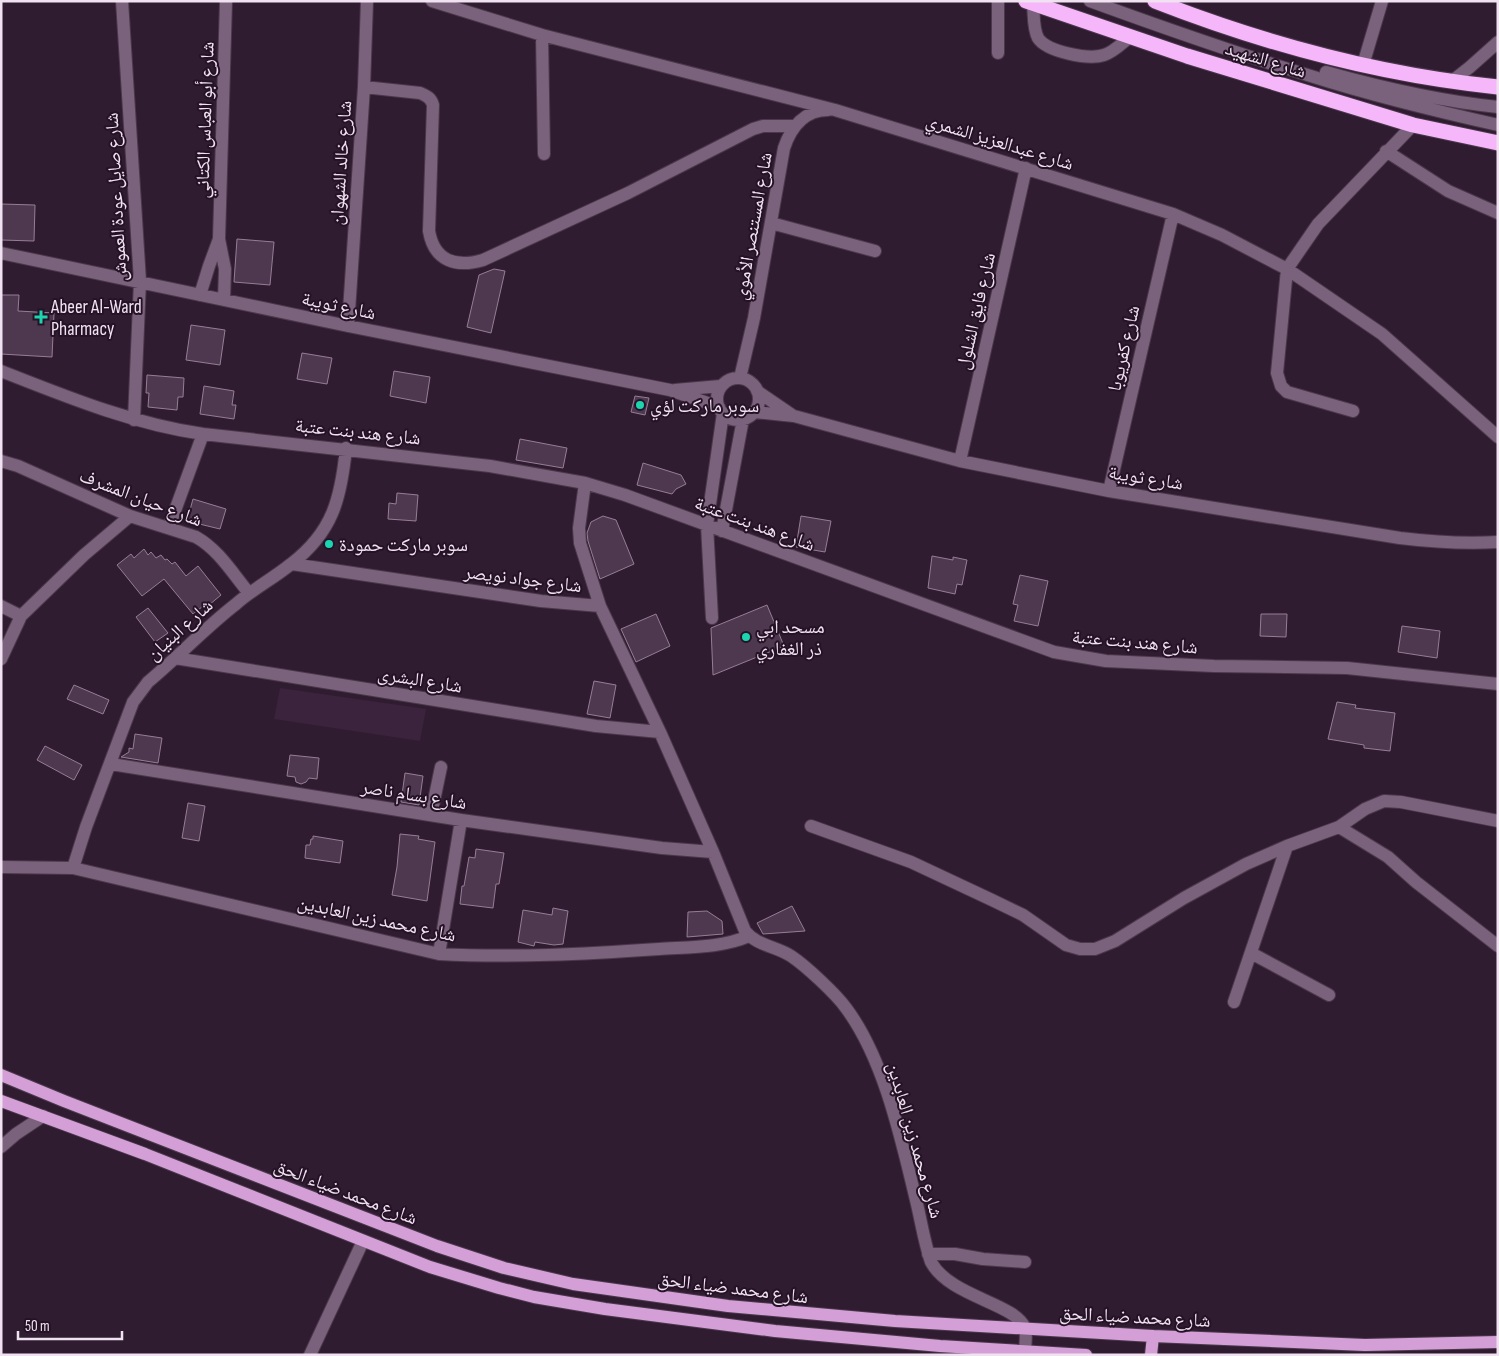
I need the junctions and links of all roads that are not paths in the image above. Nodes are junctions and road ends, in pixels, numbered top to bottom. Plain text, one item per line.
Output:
1 (122, 1) edge
2 (226, 1) edge
3 (367, 1) edge
4 (432, 1) edge
5 (998, 1) edge
6 (1090, 1) edge
7 (1110, 1) edge
8 (1155, 1) edge
9 (1382, 1) edge
10 (1029, 3) edge
11 (542, 35) junction
12 (1130, 37) junction
13 (1498, 42) edge
14 (998, 53) dead end
15 (1362, 65) junction
16 (1450, 82) junction
17 (364, 87) junction
18 (1498, 87) edge
19 (1498, 107) edge
20 (835, 110) junction
21 (1413, 125) junction
22 (1498, 125) edge
23 (795, 126) junction
24 (1498, 143) edge
25 (1386, 151) junction
26 (544, 154) dead end
27 (1026, 168) junction
28 (1498, 213) edge
29 (1173, 214) junction
30 (771, 223) junction
31 (219, 239) junction
32 (875, 251) dead end
33 (1, 253) edge
34 (1288, 269) junction
35 (140, 281) junction
36 (200, 295) junction
37 (224, 300) junction
38 (348, 326) junction
39 (1, 371) edge
40 (740, 378) junction
41 (721, 386) junction
42 (670, 390) junction
43 (757, 391) junction
44 (721, 410) junction
45 (1353, 411) dead end
46 (755, 412) junction
47 (794, 416) junction
48 (743, 419) junction
49 (134, 420) junction
50 (203, 434) junction
51 (1498, 436) edge
52 (346, 448) junction
53 (1, 461) edge
54 (960, 461) junction
55 (585, 483) junction
56 (1109, 491) junction
57 (130, 516) junction
58 (707, 525) junction
59 (169, 527) junction
60 (722, 530) junction
61 (1498, 542) edge
62 (292, 564) junction
63 (249, 594) junction
64 (1, 606) edge
65 (600, 606) junction
66 (20, 616) junction
67 (712, 618) dead end
68 (175, 658) junction
69 (1, 659) edge
70 (1498, 684) edge
71 (660, 732) junction
72 (111, 764) junction
73 (441, 767) dead end
74 (431, 814) junction
75 (461, 820) junction
76 (1498, 821) edge
77 (811, 826) dead end
78 (1339, 827) junction
79 (1287, 846) junction
80 (713, 852) junction
81 (1, 867) edge
82 (73, 868) junction
83 (749, 936) junction
84 (1498, 946) edge
85 (1250, 953) junction
86 (439, 954) junction
87 (1329, 996) dead end
88 (1234, 1002) dead end
89 (1, 1075) edge
90 (1, 1101) edge
91 (43, 1116) junction
92 (1, 1148) edge
93 (362, 1241) junction
94 (928, 1254) junction
95 (1025, 1262) dead end
96 (1025, 1329) junction
97 (1153, 1336) junction
98 (1498, 1342) edge
99 (1025, 1352) junction
100 (310, 1355) edge
101 (1086, 1355) edge
102 (1151, 1355) edge

1 - 35 street, شارع صايل عودة العموش
2 - 31 street, شارع أبو العباس الكتاني
3 - 17 street, شارع خالد الشهوان
4 - 11 street, شارع عبدالعزيز الشمري
5 - 14 street
6 - 22 street
7 - 19 street
8 - 15 highway, شارع الشهيد
9 - 15 street
10 - 12 highway, شارع الشهيد
10 - 12 street
11 - 20 street, شارع عبدالعزيز الشمري
11 - 26 street
12 - 21 highway, شارع الشهيد
13 - 16 street
15 - 16 highway, شارع الشهيد
16 - 18 highway, شارع الشهيد
17 - 23 street
17 - 38 street, شارع خالد الشهوان
20 - 23 street, شارع المستنصر الأموي
20 - 27 street, شارع عبدالعزيز الشمري
21 - 24 highway, شارع الشهيد
21 - 25 street
23 - 30 street, شارع المستنصر الأموي
25 - 28 street
25 - 34 street
27 - 29 street, شارع عبدالعزيز الشمري
27 - 54 street, شارع فايق الشلول
29 - 34 street, شارع عبدالعزيز الشمري
29 - 56 street, شارع كفريوبا
30 - 32 street
30 - 40 street, شارع المستنصر الأموي
31 - 36 street, شارع أبو العباس الكتاني
31 - 37 street, شارع أبو العباس الكتاني
33 - 35 street, شارع ثويبة
34 - 45 street
34 - 51 street, شارع عبدالعزيز الشمري
35 - 36 street, شارع ثويبة
35 - 49 street, شارع صايل عودة العموش
36 - 37 street, شارع ثويبة
37 - 38 street, شارع ثويبة
38 - 42 street, شارع ثويبة
39 - 49 street, شارع هند بنت عتبة
40 - 41 street
40 - 43 street
41 - 42 street, شارع ثويبة
41 - 44 street
42 - 44 street, شارع ثويبة
43 - 46 street
43 - 47 street, شارع ثويبة
44 - 48 street
44 - 58 street
46 - 47 street, شارع ثويبة
46 - 48 street
47 - 54 street, شارع ثويبة
48 - 60 street
49 - 50 street, شارع هند بنت عتبة
50 - 52 street, شارع هند بنت عتبة
50 - 59 street
52 - 55 street, شارع هند بنت عتبة
52 - 62 street, شارع البنيان
53 - 57 street, شارع حيان المشرف
54 - 56 street, شارع ثويبة
55 - 58 street, شارع هند بنت عتبة
55 - 65 street
56 - 61 street, شارع ثويبة
57 - 59 street, شارع حيان المشرف
57 - 66 street
58 - 60 street, شارع هند بنت عتبة
58 - 67 street
59 - 63 street, شارع حيان المشرف
60 - 70 street, شارع هند بنت عتبة
62 - 63 street, شارع البنيان
62 - 65 street, شارع جواد نويصر
63 - 68 street, شارع البنيان
64 - 66 street
65 - 71 street
66 - 69 street
68 - 71 street, شارع البشرى
68 - 72 street, شارع البنيان
71 - 80 street
72 - 74 street, شارع بسام ناصر
72 - 82 street, شارع البنيان
73 - 74 street
74 - 75 street, شارع بسام ناصر
75 - 80 street, شارع بسام ناصر
75 - 86 street
76 - 78 street
77 - 79 street
78 - 79 street
78 - 84 street
79 - 85 street
80 - 83 street
81 - 82 street, شارع محمد زين العابدين
82 - 86 street, شارع محمد زين العابدين
83 - 86 street, شارع محمد زين العابدين
83 - 94 street, شارع محمد زين العابدين
85 - 87 street
85 - 88 street
89 - 96 main road, شارع محمد ضياء الحق
90 - 91 main road, شارع محمد ضياء الحق
91 - 92 street
91 - 93 main road, شارع محمد ضياء الحق
93 - 99 main road, شارع محمد ضياء الحق
93 - 100 street
94 - 95 street
94 - 96 street, شارع محمد زين العابدين
96 - 97 main road, شارع محمد ضياء الحق
96 - 99 street
97 - 98 main road, شارع محمد ضياء الحق
97 - 102 main road
99 - 101 main road, شارع محمد ضياء الحق

